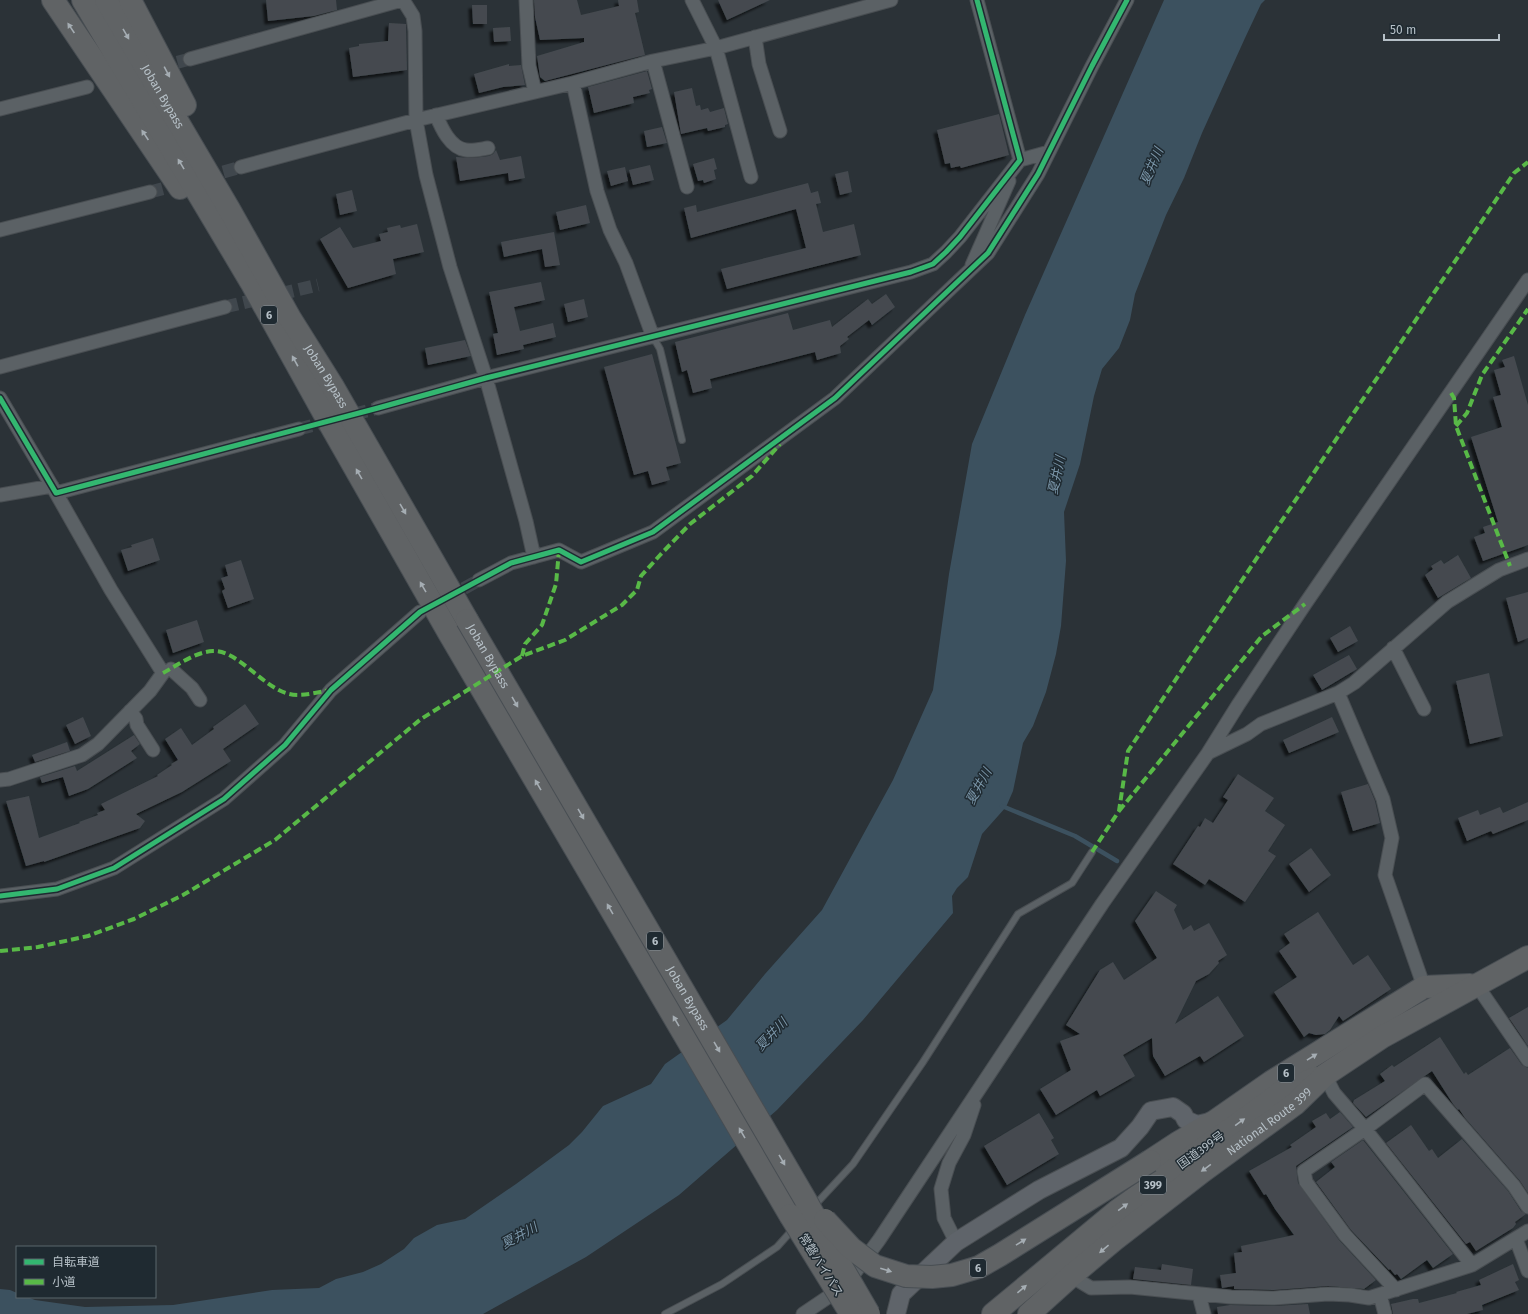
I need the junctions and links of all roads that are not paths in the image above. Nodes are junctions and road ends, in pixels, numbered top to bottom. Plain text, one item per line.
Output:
1 (53, 0) edge
2 (83, 0) edge
3 (106, 0) edge
4 (130, 0) edge
5 (402, 0) edge
6 (526, 0) edge
7 (692, 0) edge
8 (891, 0) edge
9 (977, 0) edge
10 (1127, 0) edge
11 (755, 37) junction
12 (716, 48) junction
13 (190, 59) tunnel mouth
14 (653, 61) junction
15 (573, 83) junction
16 (87, 87) dead end
17 (535, 92) junction
18 (0, 109) edge
19 (436, 115) junction
20 (416, 120) junction
21 (780, 131) dead end
22 (488, 148) dead end
23 (1049, 152) junction
24 (1016, 165) junction
25 (241, 167) tunnel mouth
26 (752, 177) dead end
27 (687, 187) dead end
28 (150, 192) tunnel mouth
29 (0, 230) edge
30 (969, 271) junction
31 (1528, 280) edge
32 (225, 307) tunnel mouth
33 (270, 317) junction
34 (653, 337) junction
35 (0, 367) edge
36 (486, 378) junction
37 (0, 398) edge
38 (378, 408) tunnel mouth
39 (349, 414) junction
40 (5, 417) edge
41 (299, 429) tunnel mouth
42 (682, 440) dead end
43 (54, 489) junction
44 (0, 495) edge
45 (534, 557) junction
46 (1528, 559) edge
47 (479, 580) tunnel mouth
48 (420, 612) dead end
49 (1393, 648) junction
50 (171, 669) dead end
51 (1338, 693) junction
52 (200, 700) dead end
53 (1424, 709) dead end
54 (130, 711) junction
55 (153, 750) dead end
56 (1208, 753) junction
57 (0, 780) edge
58 (1092, 852) dead end
59 (0, 896) edge
60 (1528, 957) edge
61 (1476, 984) junction
62 (1424, 987) junction
63 (1528, 1060) edge
64 (1325, 1075) junction
65 (981, 1087) junction
66 (1186, 1120) junction
67 (1215, 1121) junction
68 (1365, 1129) junction
69 (1178, 1142) junction
70 (1528, 1207) edge
71 (801, 1212) junction
72 (1528, 1232) edge
73 (1516, 1239) junction
74 (956, 1242) junction
75 (1472, 1265) junction
76 (1528, 1271) edge
77 (1071, 1276) junction
78 (1396, 1290) junction
79 (1199, 1295) junction
80 (1380, 1295) junction
81 (665, 1314) edge
82 (803, 1314) edge
83 (832, 1314) edge
84 (851, 1314) edge
85 (869, 1314) edge
86 (896, 1314) edge
87 (993, 1314) edge
88 (1029, 1314) edge
89 (1204, 1314) edge
90 (1386, 1314) edge

33 -> 1 highway
33 -> 2 highway, Joban Bypass / 6
3 -> 39 highway, Joban Bypass / 6
4 -> 39 highway
5 - 13 street
5 - 20 street
6 - 17 street
7 - 12 street
8 - 11 street
9 - 24 street
10 - 23 street
11 - 12 street
11 - 21 street
12 - 14 street
12 - 26 street
14 - 15 street
14 - 27 street
15 - 17 street
15 - 34 street
16 - 18 street
17 - 19 street
19 - 20 street
19 - 22 street
20 - 25 street
20 - 36 street
23 - 24 street
23 - 30 street
24 - 30 street
24 - 34 street
28 - 29 street
30 - 45 street
31 - 56 street
32 - 35 street
71 -> 33 highway, Joban Bypass / 6
34 - 36 street
34 - 42 lane
36 - 38 street
36 - 45 street
37 - 40 street
39 -> 71 highway, Joban Bypass / 6, bridge
40 - 43 street
41 - 43 street
43 - 44 street
43 - 54 street
45 - 47 street
46 - 49 street
48 - 59 street
49 - 51 street
49 - 53 street
50 - 52 street
51 - 56 street
51 - 62 street
54 - 55 street
54 - 57 street
56 - 65 street
58 - 71 lane
60 - 61 highway, National Route 399 / 399
61 - 62 highway, 6
61 - 63 street
61 - 64 highway, National Route 399 / 399
67 -> 62 highway, 6
64 - 68 street
64 -> 77 highway, National Route 399 / 399
87 -> 64 highway, 国道399号 / 399
65 - 74 street
65 - 82 street
66 - 67 street
66 - 69 street
66 - 74 street
67 - 69 highway, 6
68 - 70 street
68 - 75 street
68 - 78 street
71 -> 69 highway, 6, bridge
71 - 81 lane
71 - 83 highway, bridge
71 - 84 highway, 常磐バイパス / 6, bridge
71 - 85 highway, Joban Bypass / 6, bridge
72 - 73 street
73 - 75 street
73 - 76 street
74 - 86 street
75 - 78 street
77 - 79 street
77 - 88 highway, National Route 399 / 399
78 - 80 street
79 - 80 street
79 - 89 street
80 - 90 street

